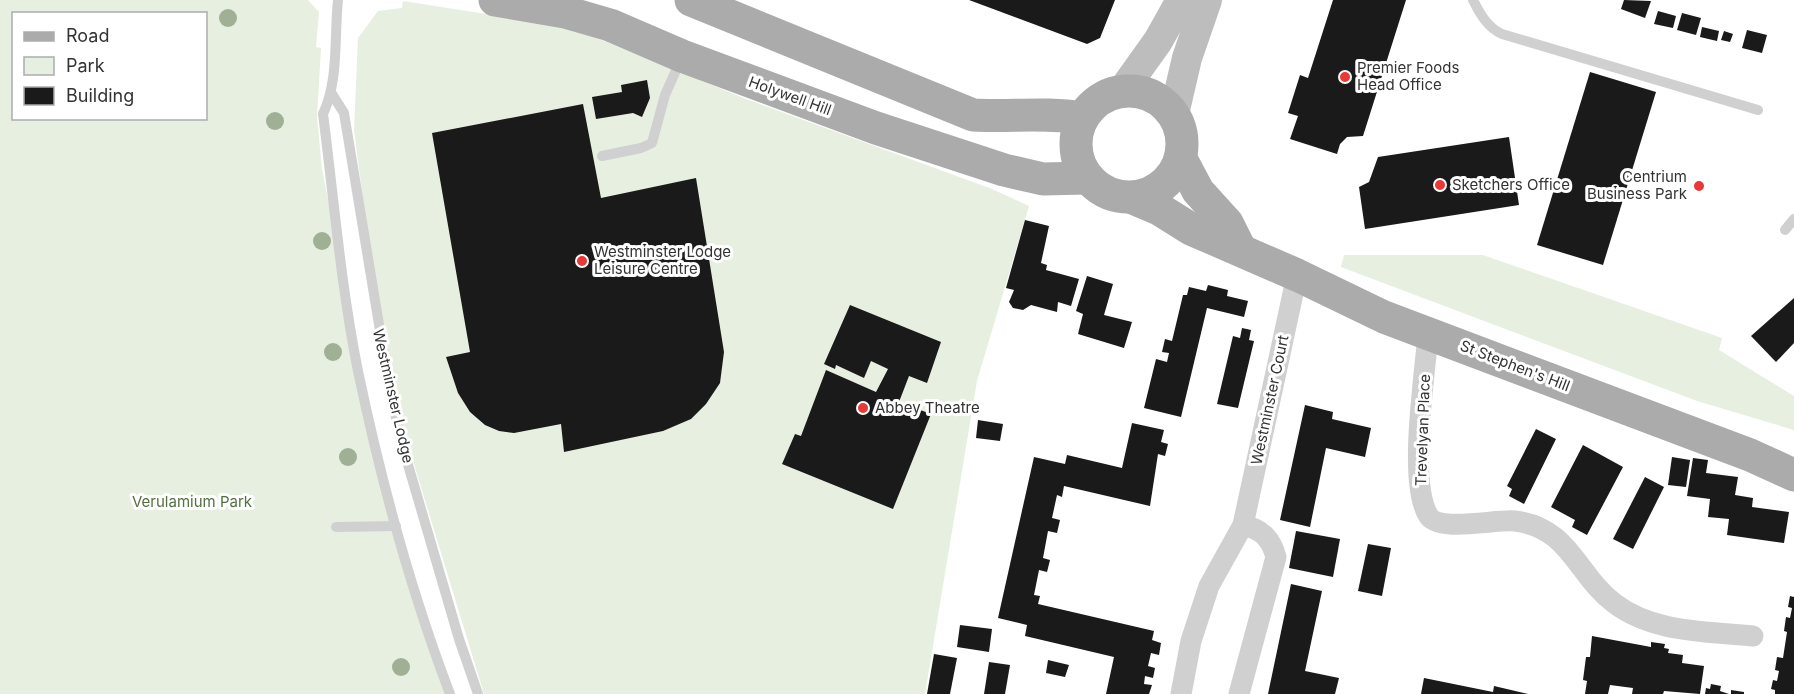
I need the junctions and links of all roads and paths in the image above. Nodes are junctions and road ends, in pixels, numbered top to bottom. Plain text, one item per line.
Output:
1 (339, 0) edge
2 (495, 0) edge
3 (691, 0) edge
4 (1182, 0) edge
5 (1207, 0) edge
6 (1473, 0) edge
7 (682, 56) junction
8 (1124, 90) junction
9 (332, 94) junction
10 (1758, 110) dead end
11 (1174, 114) junction
12 (1082, 118) junction
13 (602, 156) dead end
14 (1181, 159) junction
15 (1087, 178) junction
16 (1133, 198) junction
17 (1794, 219) edge
18 (1785, 230) dead end
19 (1240, 249) junction
20 (1297, 275) junction
21 (1428, 334) junction
22 (1794, 475) edge
23 (1243, 525) junction
24 (336, 526) dead end
25 (396, 526) junction
26 (1753, 636) dead end
27 (450, 694) edge
28 (478, 694) edge
29 (1181, 694) edge
30 (1239, 694) edge

1 - 9 lane, Westminster Lodge
2 - 7 main road, Holywell Hill
3 - 12 main road
4 - 8 street
5 - 11 street
6 - 10 lane
7 - 13 lane
7 - 15 main road, Holywell Hill
8 - 11 main road
8 - 12 main road
9 - 25 lane, Westminster Lodge
9 - 28 lane, Westminster Lodge
11 - 14 main road
12 - 15 main road
14 - 16 main road
14 - 19 main road
15 - 16 main road
16 - 19 main road, St Stephen's Hill
17 - 18 lane
19 - 20 main road, St Stephen's Hill
20 - 21 main road, St Stephen's Hill
20 - 23 street, Westminster Court
21 - 22 main road, St Stephen's Hill
21 - 26 street, Trevelyan Place
23 - 29 street, Westminster Court
23 - 30 street
24 - 25 lane
25 - 27 lane, Westminster Lodge

